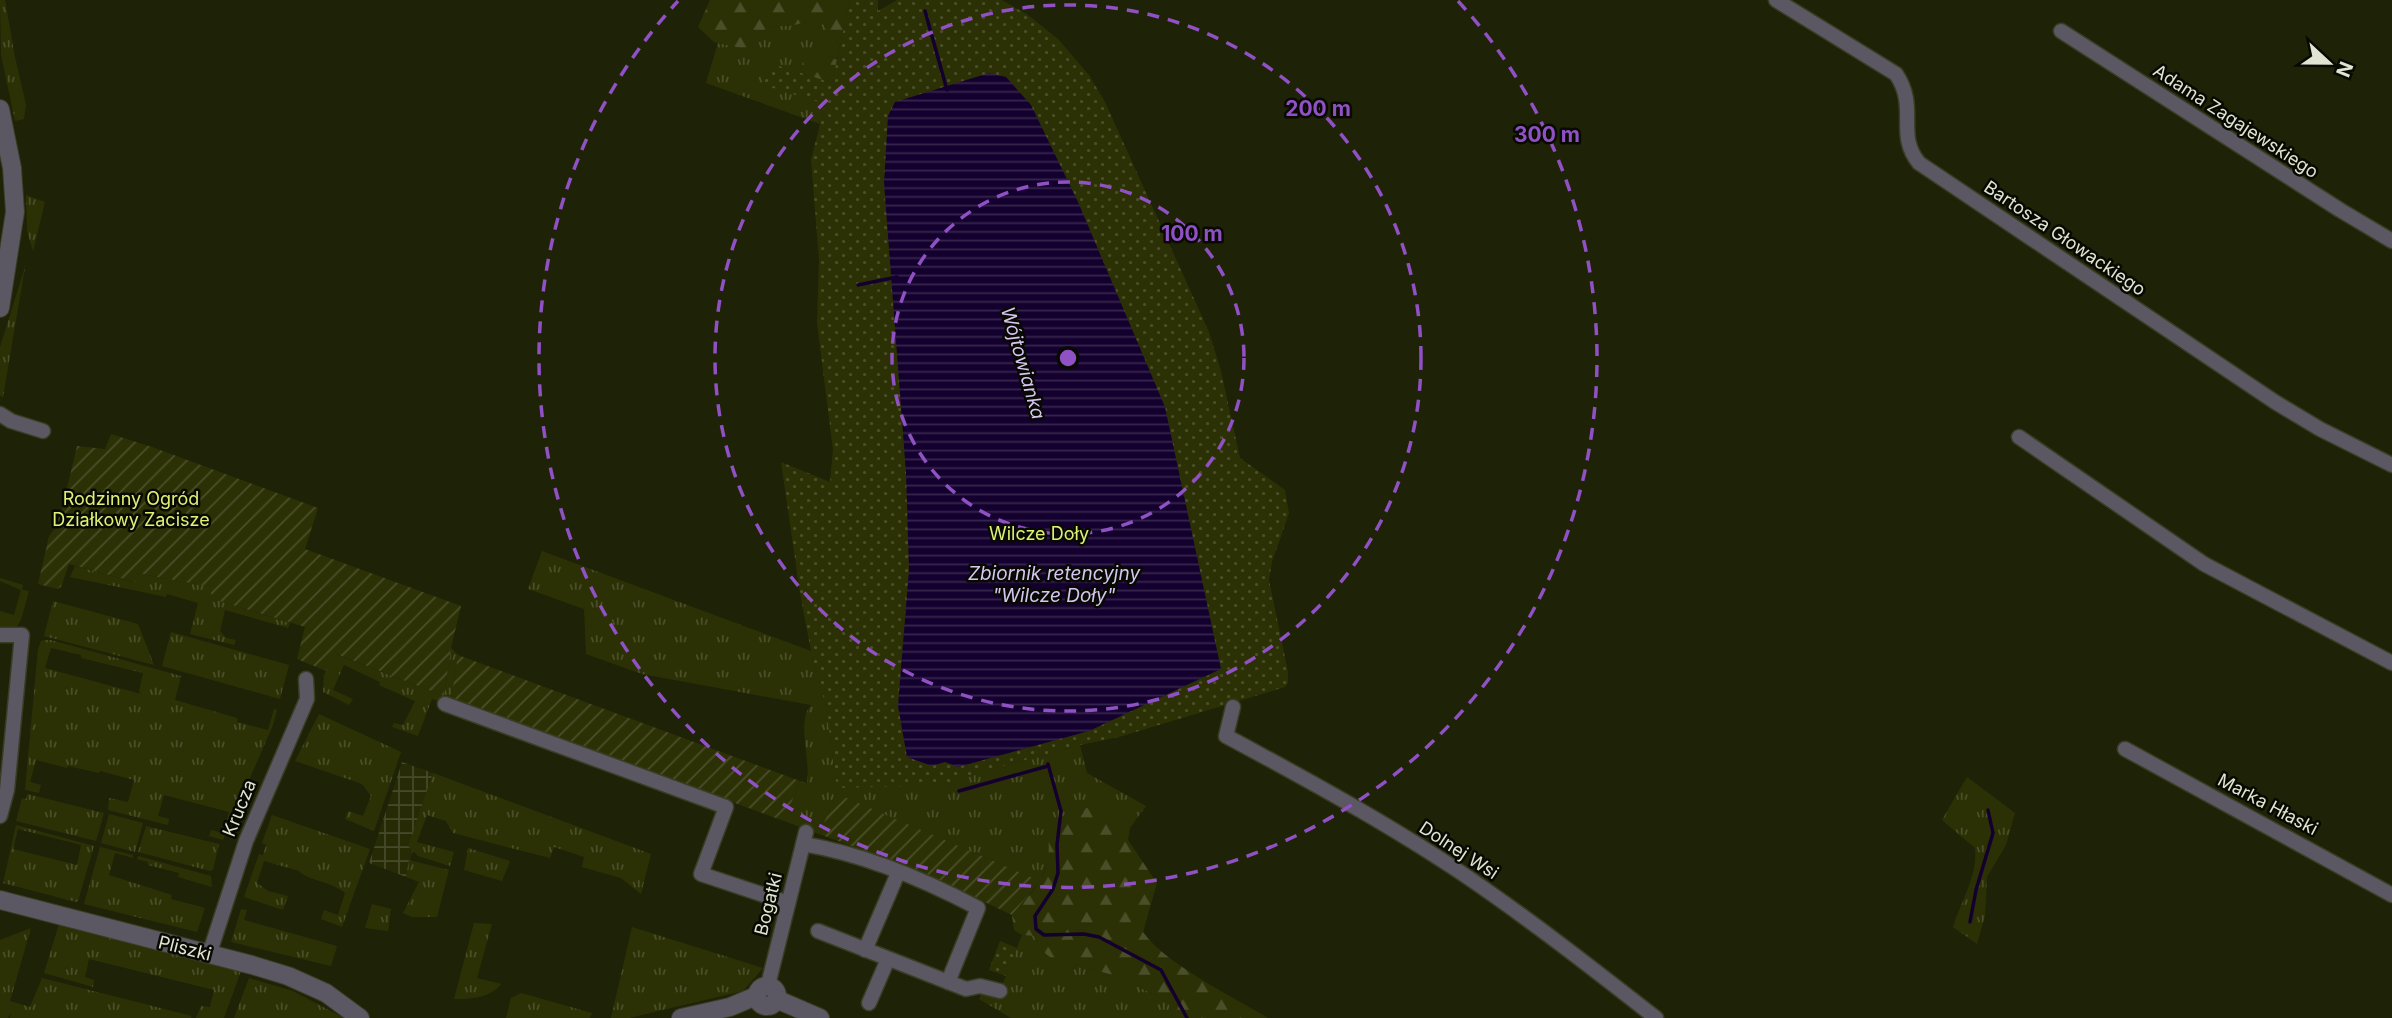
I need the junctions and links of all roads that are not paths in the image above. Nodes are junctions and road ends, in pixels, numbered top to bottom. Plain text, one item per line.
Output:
1 (1776, 0) edge
2 (2061, 31) dead end
3 (0, 109) edge
4 (2392, 241) edge
5 (0, 308) edge
6 (4, 418) edge
7 (43, 431) dead end
8 (2019, 437) dead end
9 (2392, 465) edge
10 (0, 635) edge
11 (2392, 663) edge
12 (306, 679) dead end
13 (445, 704) dead end
14 (1233, 707) dead end
15 (2125, 749) dead end
16 (0, 816) edge
17 (898, 873) junction
18 (2392, 895) edge
19 (0, 901) edge
20 (788, 903) junction
21 (818, 931) dead end
22 (865, 950) junction
23 (209, 955) junction
24 (888, 959) junction
25 (948, 982) junction
26 (1000, 991) dead end
27 (767, 993) junction
28 (869, 1003) dead end
29 (360, 1018) edge
30 (681, 1018) edge
31 (820, 1018) edge
32 (1656, 1018) edge

1 - 9 street, Bartosza Głowackiego
2 - 4 street, Adama Zagajewskiego
3 - 5 street
6 - 7 street
8 - 11 street
10 - 16 street
12 - 23 street, Krucza
13 - 20 street
14 - 32 street, Dolnej Wsi
15 - 18 street, Marka Hłaski
17 - 20 street, Bogatki
17 - 22 street
17 - 25 street
19 - 23 street, Pliszki
20 - 27 street, Bogatki
21 - 22 street
22 - 24 street
23 - 29 street, Pliszki
24 - 25 street
24 - 28 street
25 - 26 street
27 - 30 street
27 - 31 street

